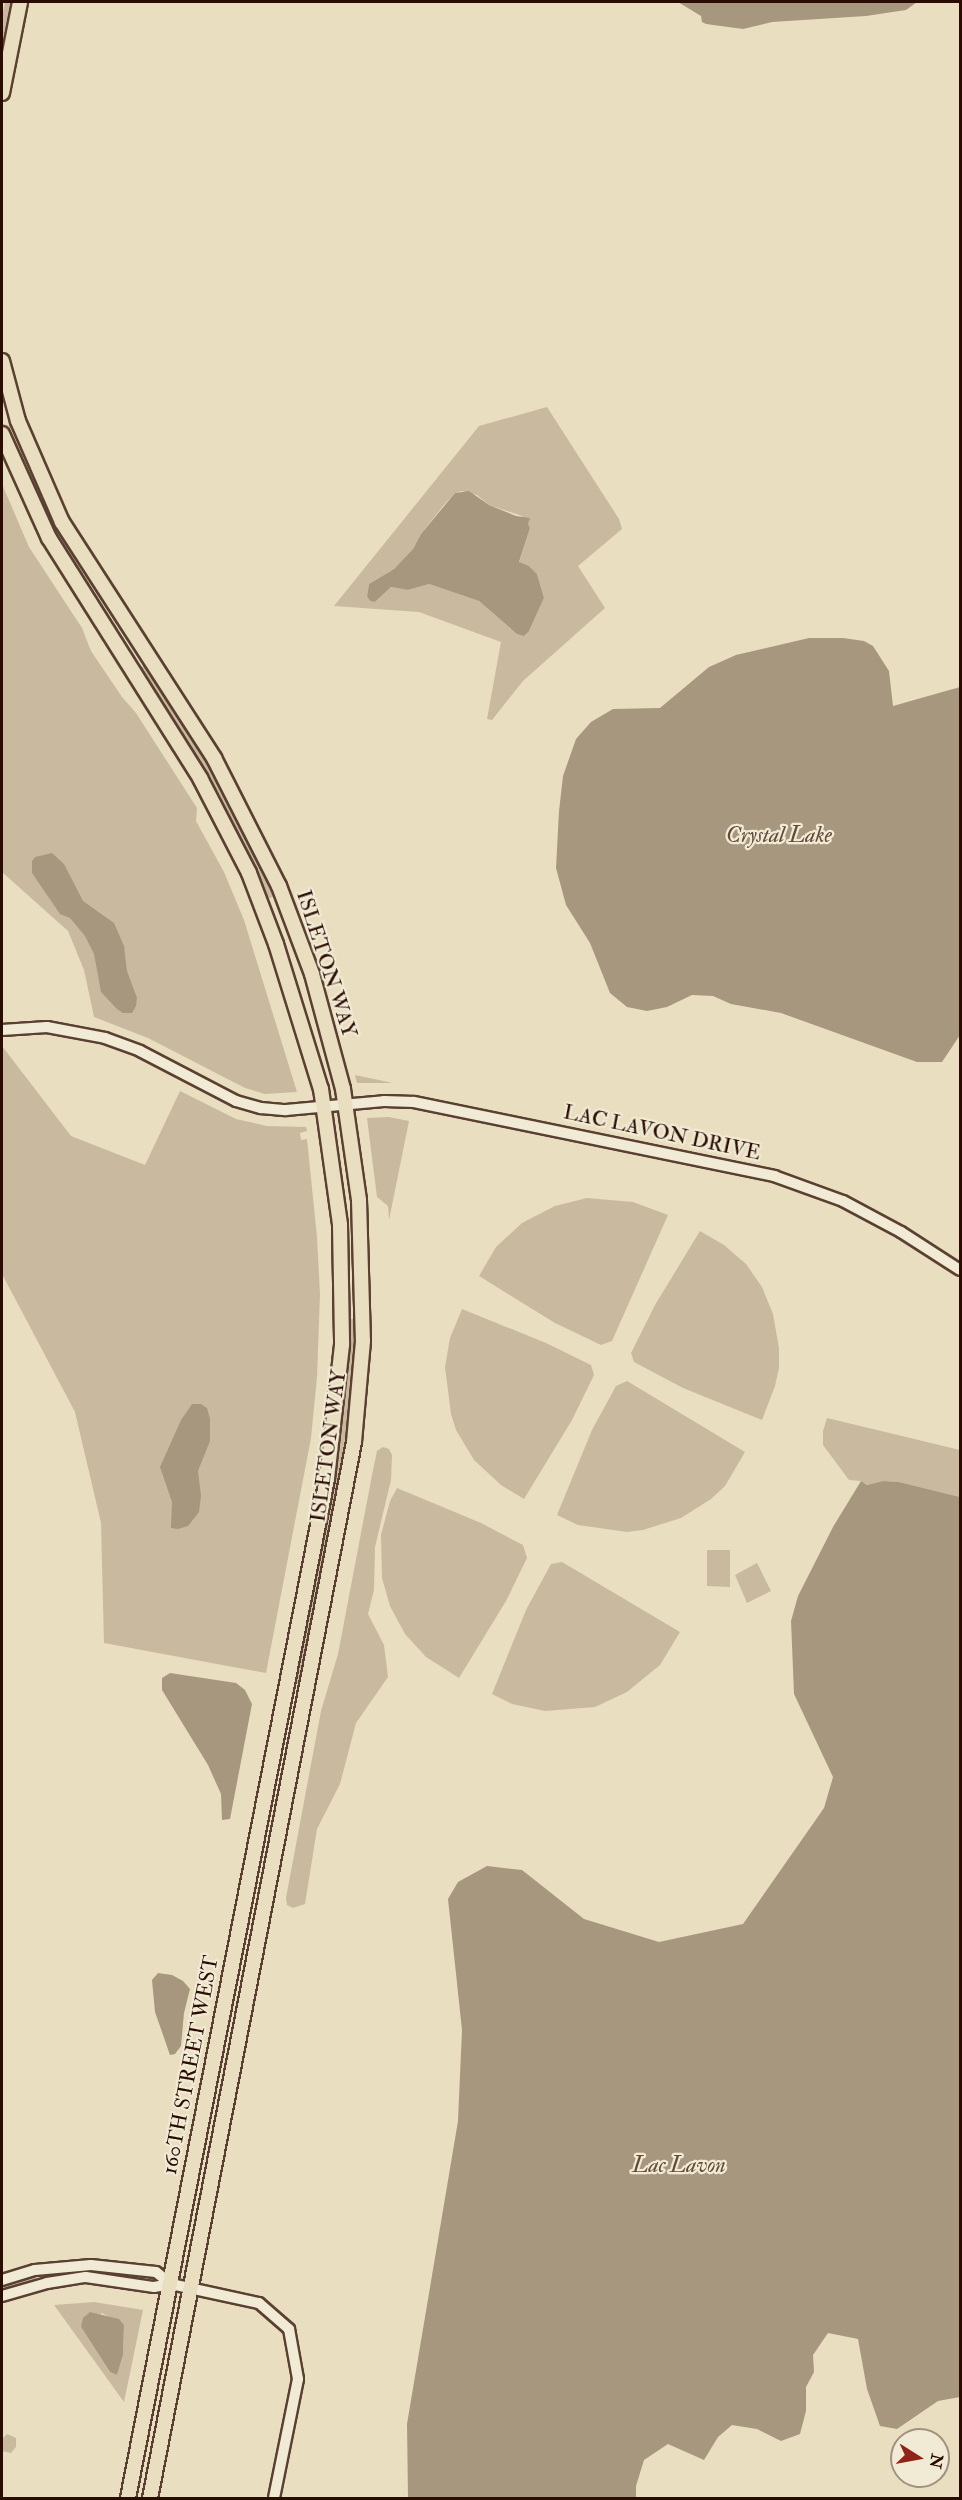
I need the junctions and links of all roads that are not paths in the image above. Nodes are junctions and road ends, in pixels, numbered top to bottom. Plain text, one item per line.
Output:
1 (20, 2) edge
2 (2, 93) edge
3 (2, 361) edge
4 (2, 434) edge
5 (2, 1030) edge
6 (335, 1106) junction
7 (960, 1270) edge
8 (296, 1640) joint
9 (316, 1646) joint
10 (2, 2280) edge
11 (171, 2284) junction
12 (191, 2288) junction
13 (2, 2296) edge
14 (128, 2499) edge
15 (150, 2499) edge
16 (274, 2499) edge

1 - 2 main road
3 - 6 main road, ISLETON WAY
4 - 6 main road, ISLETON WAY
5 - 6 street, LAC LAVON DRIVE
6 - 7 street, LAC LAVON DRIVE
6 - 8 main road, ISLETON WAY
6 - 9 main road, ISLETON WAY
8 - 11 main road, 160TH STREET WEST
9 - 12 main road, 160TH STREET WEST
10 - 11 street
11 - 12 street
11 - 13 street
11 - 14 main road, 160TH STREET WEST
12 - 15 main road, 160TH STREET WEST
12 - 16 street

